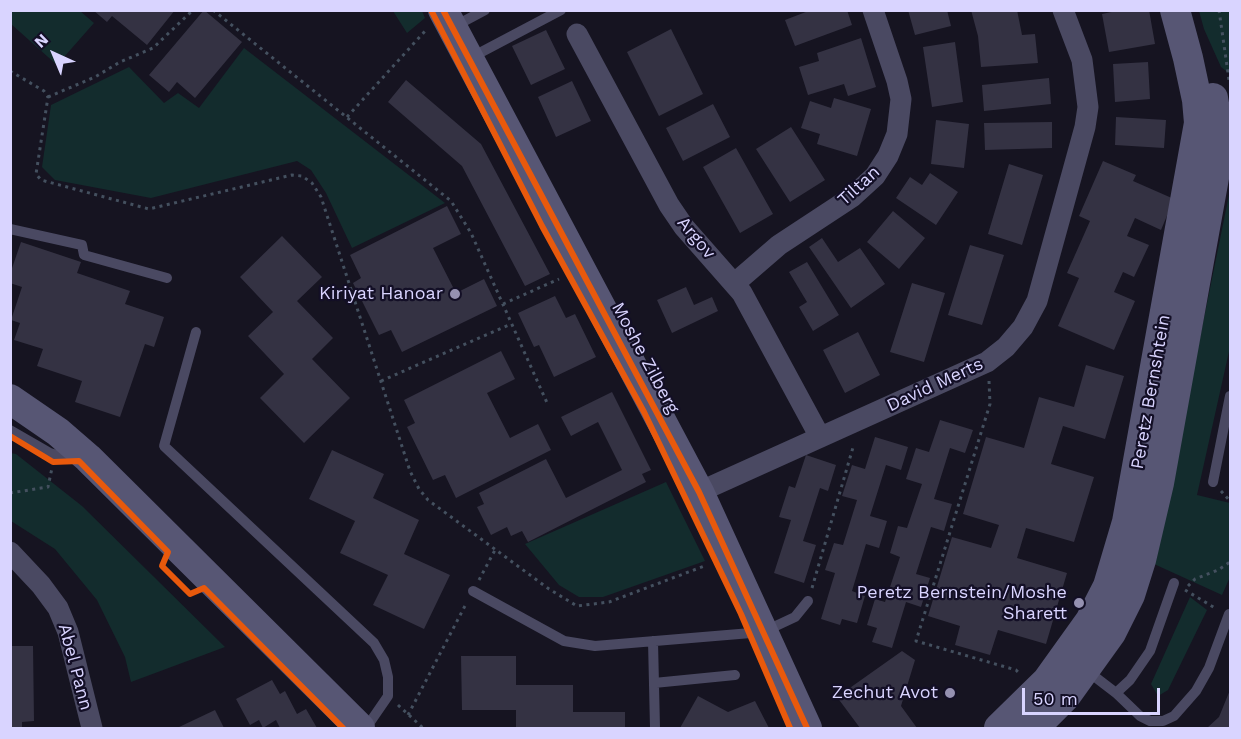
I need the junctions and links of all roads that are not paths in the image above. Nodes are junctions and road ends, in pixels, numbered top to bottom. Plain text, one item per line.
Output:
1 (484, 10) edge
2 (561, 10) edge
3 (873, 10) edge
4 (1063, 10) edge
5 (1176, 15) edge
6 (446, 16) edge
7 (577, 34) dead end
8 (469, 59) junction
9 (1216, 98) edge
10 (10, 229) edge
11 (167, 278) dead end
12 (735, 283) junction
13 (196, 332) dead end
14 (1230, 396) edge
15 (10, 399) edge
16 (10, 430) edge
17 (820, 437) junction
18 (88, 458) junction
19 (1213, 482) dead end
20 (699, 492) junction
21 (10, 552) edge
22 (1174, 583) dead end
23 (473, 591) road end
24 (808, 601) road end
25 (1229, 614) dead end
26 (763, 632) junction
27 (653, 641) junction
28 (1086, 670) junction
29 (735, 675) dead end
30 (654, 683) junction
31 (1116, 693) junction
32 (807, 728) edge
33 (92, 729) edge
34 (360, 729) edge
35 (366, 729) edge
36 (655, 729) edge
37 (999, 729) edge
38 (1034, 729) edge

1 - 6 lane
2 - 8 lane
3 - 12 street, Tiltan
4 - 17 street, David Merts
5 - 9 street, Peretz Bernshtein
6 - 8 street, Moshe Zilberg
7 - 12 street, Argov
8 - 20 street, Moshe Zilberg
9 - 28 street, Peretz Bernshtein
9 - 37 street, Peretz Bernshtein
10 - 11 lane
12 - 17 street, Argov
13 - 35 lane
14 - 19 lane
15 - 18 street
16 - 18 lane
17 - 20 street, David Merts
18 - 34 street
20 - 26 street, Moshe Zilberg
21 - 33 street, Abel Pann
22 - 31 lane
23 - 27 lane
24 - 26 lane
25 - 31 lane
26 - 27 lane
26 - 32 street, Moshe Zilberg
27 - 30 lane
28 - 31 lane
28 - 38 street, Peretz Bernshtein
29 - 30 lane
30 - 36 lane

